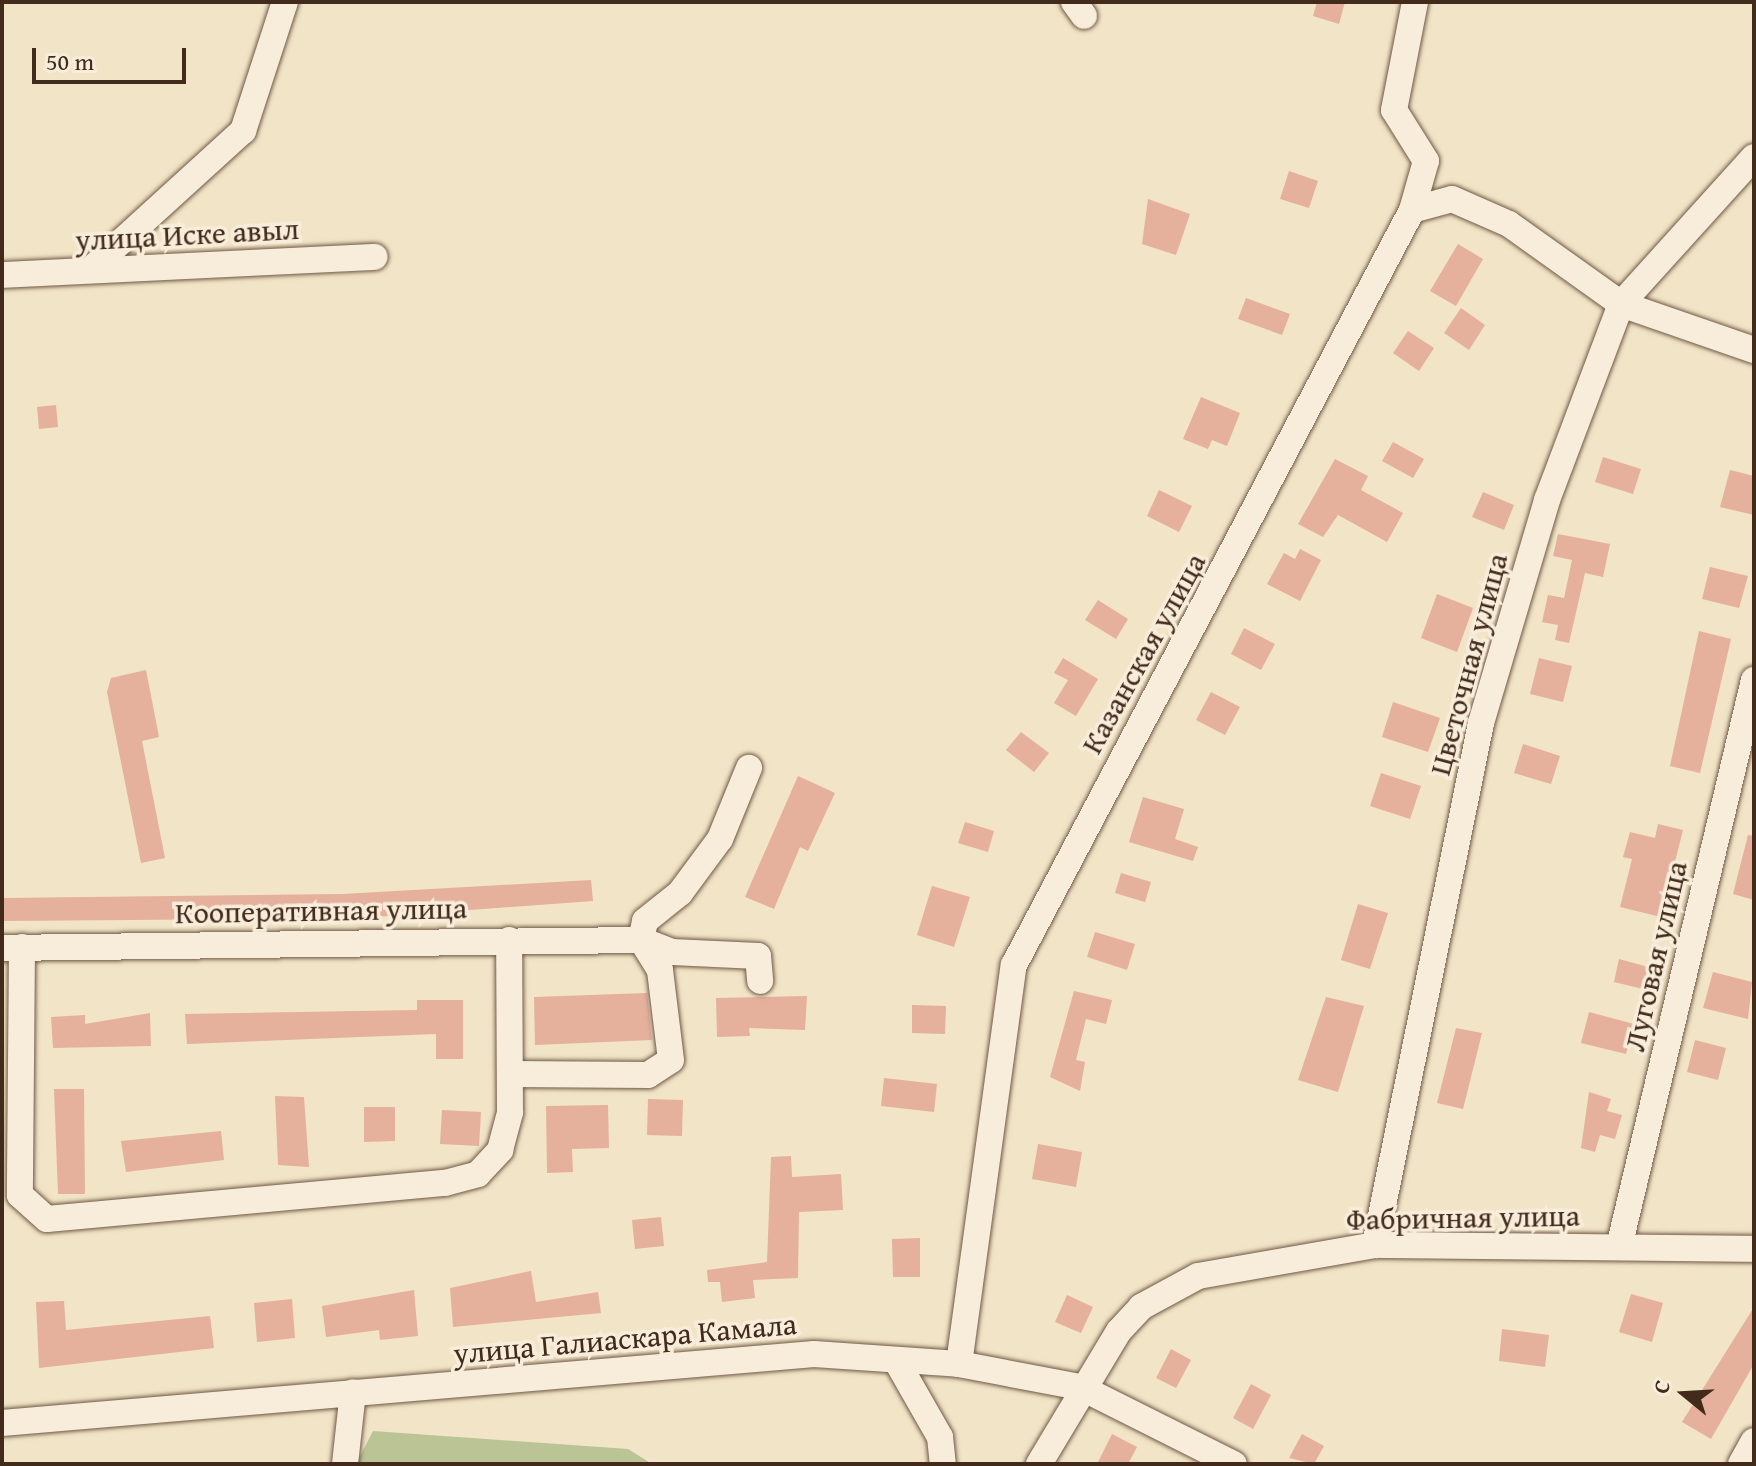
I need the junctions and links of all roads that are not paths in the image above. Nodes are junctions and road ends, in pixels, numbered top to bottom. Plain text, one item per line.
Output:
1 (285, 2) edge
2 (1415, 2) edge
3 (1754, 157) edge
4 (1412, 210) junction
5 (375, 257) dead end
6 (90, 270) junction
7 (2, 275) edge
8 (1621, 304) junction
9 (1754, 350) edge
10 (1754, 680) edge
11 (749, 768) dead end
12 (509, 940) junction
13 (641, 940) junction
14 (12, 948) edge
15 (760, 981) dead end
16 (510, 1074) junction
17 (1375, 1245) junction
18 (1619, 1247) junction
19 (1754, 1249) edge
20 (896, 1360) junction
21 (959, 1364) junction
22 (1080, 1387) junction
23 (353, 1392) junction
24 (2, 1423) edge
25 (1754, 1441) edge
26 (345, 1464) edge
27 (943, 1464) edge
28 (1039, 1464) edge
29 (1234, 1464) edge
30 (1741, 1464) edge

1 - 6 street
2 - 4 street, Казанская улица
3 - 8 street, Цветочная улица
4 - 8 street
4 - 21 street, Казанская улица
5 - 6 street, улица Иске авыл
6 - 7 street, улица Иске авыл
8 - 9 street
8 - 17 street, Цветочная улица
10 - 18 street, Луговая улица
11 - 13 street
12 - 13 street, Кооперативная улица
12 - 14 street, Кооперативная улица
12 - 16 street
13 - 15 street, Кооперативная улица
13 - 16 street
14 - 16 street
17 - 18 street, Фабричная улица
17 - 22 street, Фабричная улица
18 - 19 street, Фабричная улица
20 - 21 street, улица Галиаскара Камала
20 - 23 street, улица Галиаскара Камала
20 - 27 street
21 - 22 street, улица Галиаскара Камала
22 - 28 street
22 - 29 street, улица Галиаскара Камала
23 - 24 street, улица Галиаскара Камала
23 - 26 street
25 - 30 street

